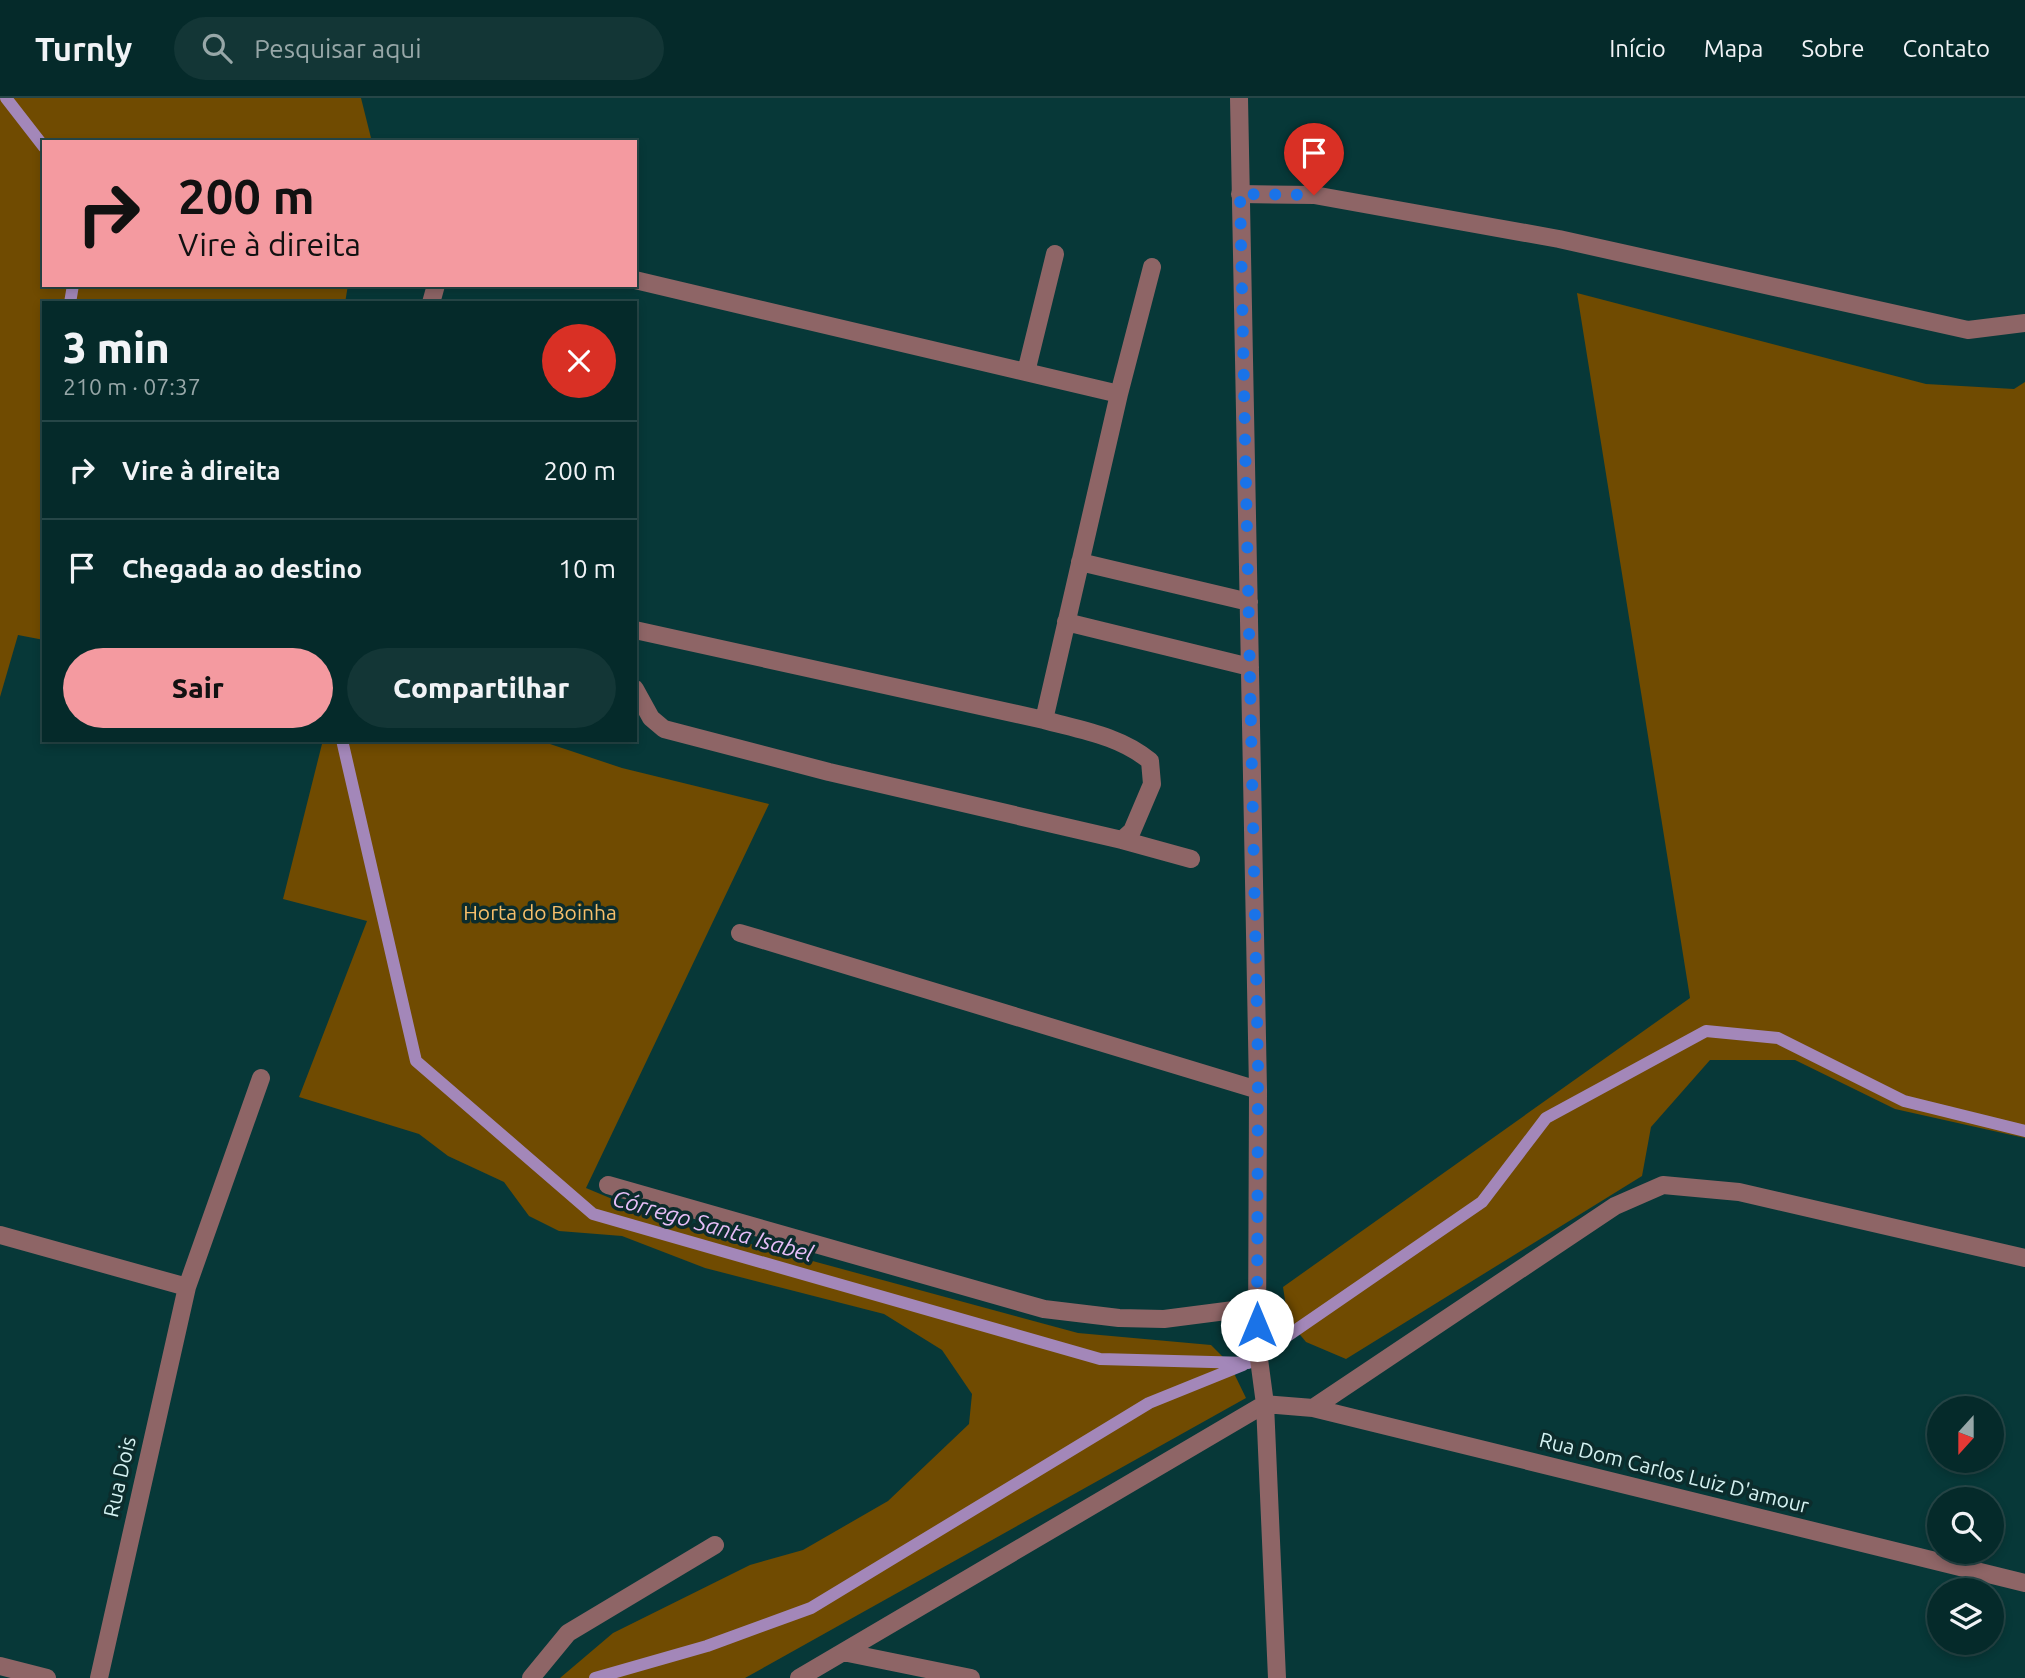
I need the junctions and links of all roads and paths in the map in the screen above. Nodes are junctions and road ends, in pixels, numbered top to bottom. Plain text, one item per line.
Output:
1 (1239, 98) edge
2 (1240, 194) junction
3 (1055, 254) dead end
4 (1152, 267) dead end
5 (637, 280) edge
6 (2025, 323) edge
7 (1026, 372) junction
8 (1119, 394) junction
9 (1080, 562) junction
10 (1249, 602) junction
11 (1066, 622) junction
12 (637, 630) edge
13 (1250, 667) junction
14 (637, 693) edge
15 (1044, 720) junction
16 (1122, 840) junction
17 (1191, 859) dead end
18 (740, 933) dead end
19 (261, 1078) dead end
20 (1258, 1090) junction
21 (608, 1185) dead end
22 (0, 1235) edge
23 (2025, 1258) edge
24 (187, 1287) junction
25 (1257, 1307) junction
26 (1265, 1404) junction
27 (1313, 1408) junction
28 (715, 1545) dead end
29 (2025, 1583) edge
30 (843, 1652) junction
31 (0, 1666) edge
32 (47, 1678) edge
33 (99, 1678) edge
34 (531, 1678) edge
35 (799, 1678) edge
36 (971, 1678) edge
37 (1277, 1678) edge

1 - 2 street
2 - 6 street
2 - 10 street
3 - 7 street
4 - 8 street
5 - 7 street
7 - 8 street
8 - 9 street
9 - 10 street
9 - 11 street
10 - 13 street
11 - 13 street
11 - 15 street
12 - 15 street
13 - 20 street
14 - 16 street
15 - 16 street
16 - 17 street
18 - 20 street
19 - 24 street, Rua Dois
20 - 25 street
21 - 25 street
22 - 24 street
23 - 27 street
24 - 33 street, Rua Dois
25 - 26 street
26 - 27 street, Rua Dom Carlos Luiz D'amour
26 - 30 street
26 - 37 street
27 - 29 street, Rua Dom Carlos Luiz D'amour
28 - 34 street
30 - 35 street
30 - 36 street
31 - 32 street

